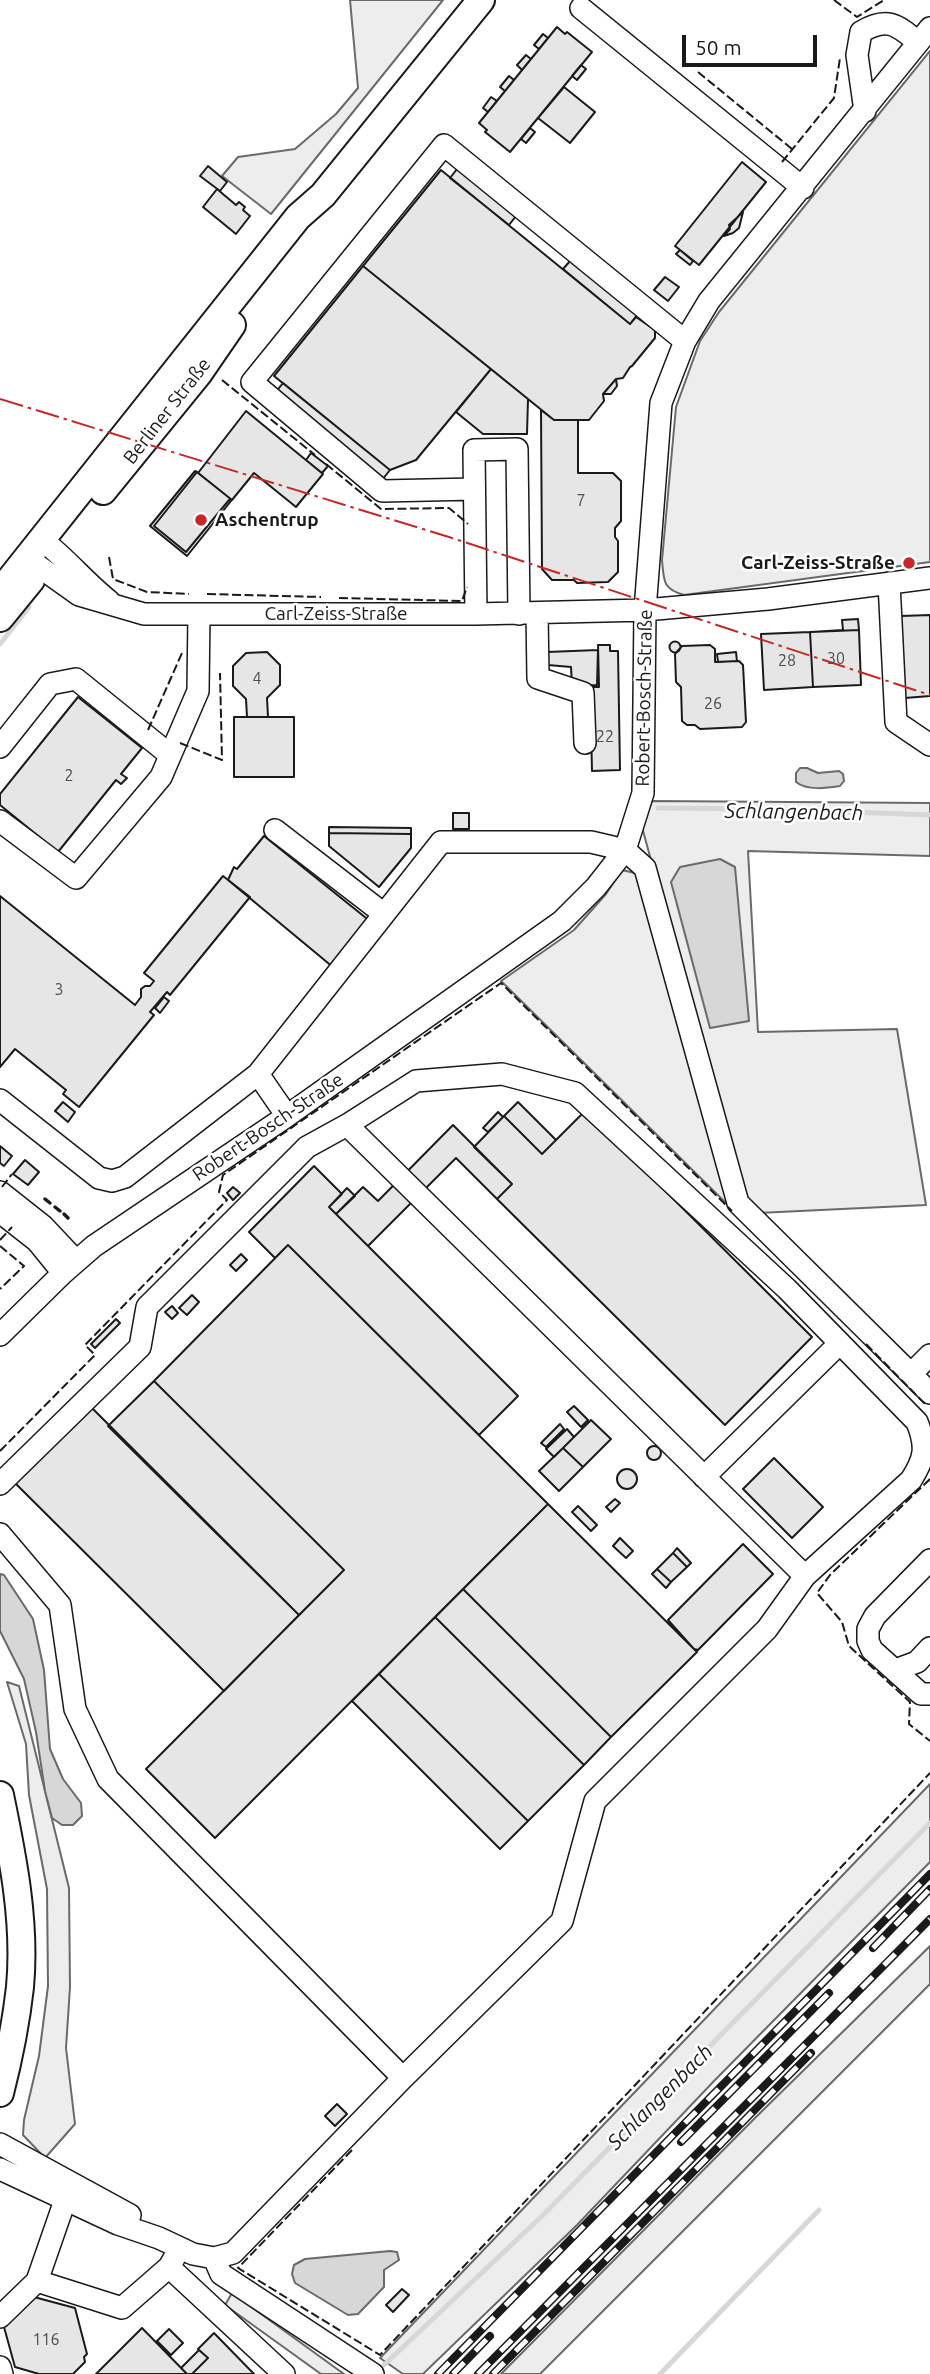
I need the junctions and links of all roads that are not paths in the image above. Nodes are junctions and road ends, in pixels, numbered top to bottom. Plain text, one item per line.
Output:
1 (481, 0) edge
2 (581, 8) dead end
3 (924, 35) edge
4 (865, 111) junction
5 (803, 188) junction
6 (685, 341) junction
7 (474, 489) junction
8 (41, 554) junction
9 (930, 578) edge
10 (889, 583) junction
11 (0, 592) edge
12 (645, 610) junction
13 (198, 614) junction
14 (476, 614) junction
15 (528, 614) junction
16 (0, 618) edge
17 (584, 743) dead end
18 (930, 745) edge
19 (0, 747) edge
20 (170, 755) junction
21 (0, 821) edge
22 (275, 830) dead end
23 (625, 850) junction
24 (384, 914) junction
25 (258, 1074) junction
26 (0, 1100) edge
27 (287, 1116) junction
28 (347, 1125) junction
29 (0, 1192) edge
30 (0, 1212) edge
31 (69, 1267) junction
32 (0, 1335) edge
33 (840, 1343) junction
34 (930, 1355) edge
35 (911, 1374) junction
36 (930, 1393) edge
37 (923, 1415) edge
38 (704, 1477) junction
39 (0, 1484) edge
40 (0, 1534) edge
41 (930, 1560) edge
42 (805, 1576) junction
43 (930, 1648) edge
44 (895, 1670) junction
45 (930, 1694) edge
46 (0, 1795) edge
47 (403, 2078) junction
48 (0, 2093) edge
49 (0, 2144) edge
50 (0, 2169) edge
51 (68, 2192) junction
52 (180, 2248) junction
53 (214, 2258) junction
54 (169, 2267) junction
55 (37, 2281) junction
56 (0, 2317) edge
57 (0, 2367) edge
58 (2, 2374) edge
59 (284, 2374) edge
60 (373, 2374) edge

1 - 8 main road, Berliner Straße
2 - 5 street
3 - 4 street, Robert-Bosch-Straße
3 - 4 street, Robert-Bosch-Straße
4 - 5 street, Robert-Bosch-Straße
5 - 6 street, Robert-Bosch-Straße
6 - 7 street
6 - 12 street, Robert-Bosch-Straße
7 - 14 street
7 - 15 street
8 - 11 main road, Berliner Straße
8 - 13 street, Carl-Zeiss-Straße
8 - 16 main road, Berliner Straße
9 - 10 street, Carl-Zeiss-Straße
10 - 12 street, Carl-Zeiss-Straße
10 - 18 street
12 - 15 street, Carl-Zeiss-Straße
12 - 23 street, Robert-Bosch-Straße
13 - 14 street, Carl-Zeiss-Straße
13 - 20 street
14 - 15 street, Carl-Zeiss-Straße
15 - 17 street
19 - 20 street
20 - 21 street
22 - 24 street
23 - 24 street
23 - 27 street, Robert-Bosch-Straße
23 - 35 street
24 - 25 street
25 - 26 street
25 - 27 street
27 - 31 street, Robert-Bosch-Straße
28 - 33 street
28 - 38 street
28 - 39 street
29 - 31 street
30 - 31 street
31 - 32 street, Robert-Bosch-Straße
33 - 37 street
33 - 38 street
34 - 35 street
35 - 36 street
37 - 42 street
38 - 42 street
40 - 47 street
41 - 44 street
42 - 47 street
43 - 44 street
44 - 45 street
46 - 48 main road
47 - 53 street
49 - 51 street
50 - 51 street
51 - 52 street
51 - 55 street
52 - 53 street
52 - 54 street
53 - 60 street
54 - 55 street
54 - 59 street
55 - 56 street
57 - 58 street

